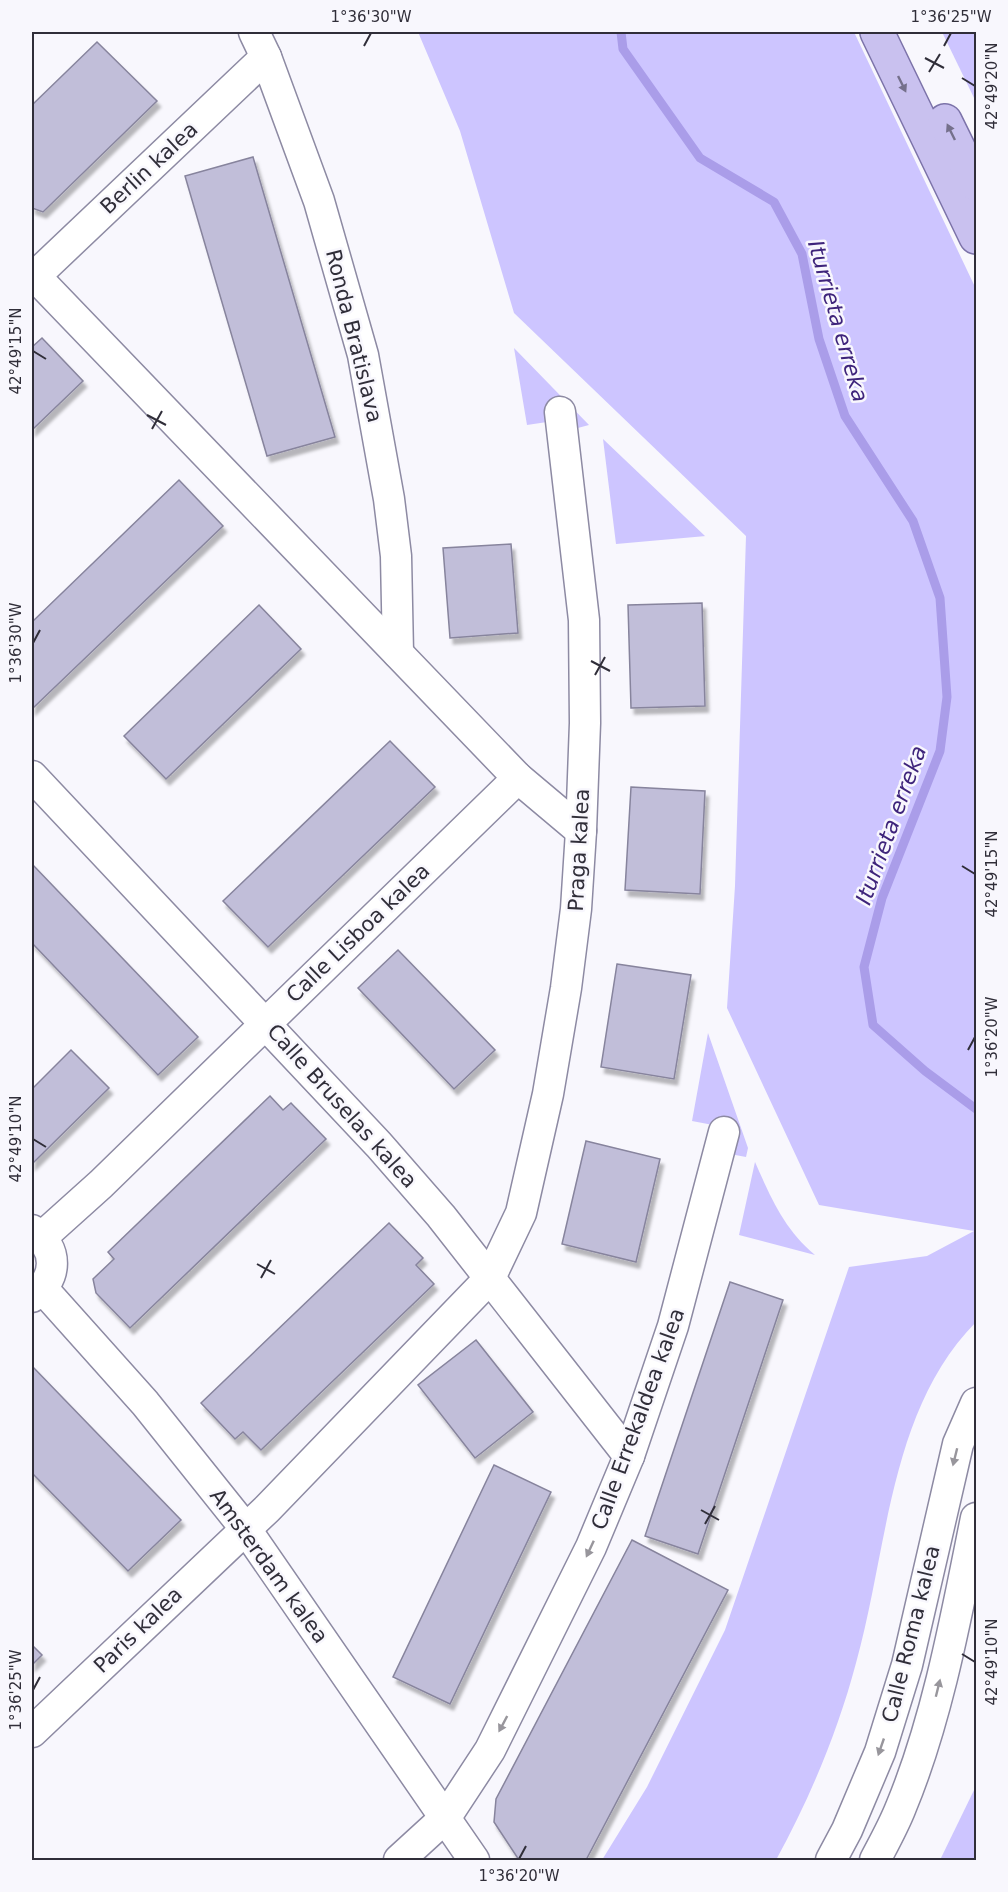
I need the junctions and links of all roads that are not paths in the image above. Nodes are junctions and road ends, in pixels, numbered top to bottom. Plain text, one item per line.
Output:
1 (877, 32) edge
2 (901, 32) edge
3 (260, 44) edge
4 (976, 184) edge
5 (976, 237) edge
6 (32, 276) edge
7 (560, 412) dead end
8 (398, 653) junction
9 (32, 776) edge
10 (518, 778) junction
11 (581, 831) junction
12 (266, 1023) junction
13 (724, 1132) dead end
14 (37, 1233) edge
15 (490, 1278) junction
16 (37, 1293) edge
17 (976, 1402) edge
18 (629, 1456) junction
19 (976, 1518) edge
20 (246, 1528) junction
21 (32, 1732) edge
22 (446, 1817) junction
23 (399, 1860) edge
24 (474, 1860) edge
25 (831, 1860) edge
26 (875, 1860) edge

1 -> 5 main road
4 -> 2 main road
3 - 6 street, Berlin kalea
3 - 8 street, Ronda Bratislava
6 - 8 street
7 - 11 street, Praga kalea
8 - 10 street
9 - 12 street, Calle Bruselas kalea
10 - 11 street
10 - 12 street, Calle Lisboa kalea
11 - 15 street, Praga kalea
12 - 14 street, Calle Lisboa kalea
12 - 15 street, Calle Bruselas kalea
13 - 18 street, Calle Errekaldea kalea
14 - 16 street
15 - 18 street, Calle Bruselas kalea
15 - 20 street, Praga kalea
16 - 20 street, Amsterdam kalea
17 -> 25 street, Calle Roma kalea
18 -> 22 street, Calle Errekaldea kalea
26 -> 19 street, Calle Roma kalea
20 - 21 street, Paris kalea
20 - 22 street, Amsterdam kalea
22 - 23 street
22 - 24 street, Amsterdam kalea

